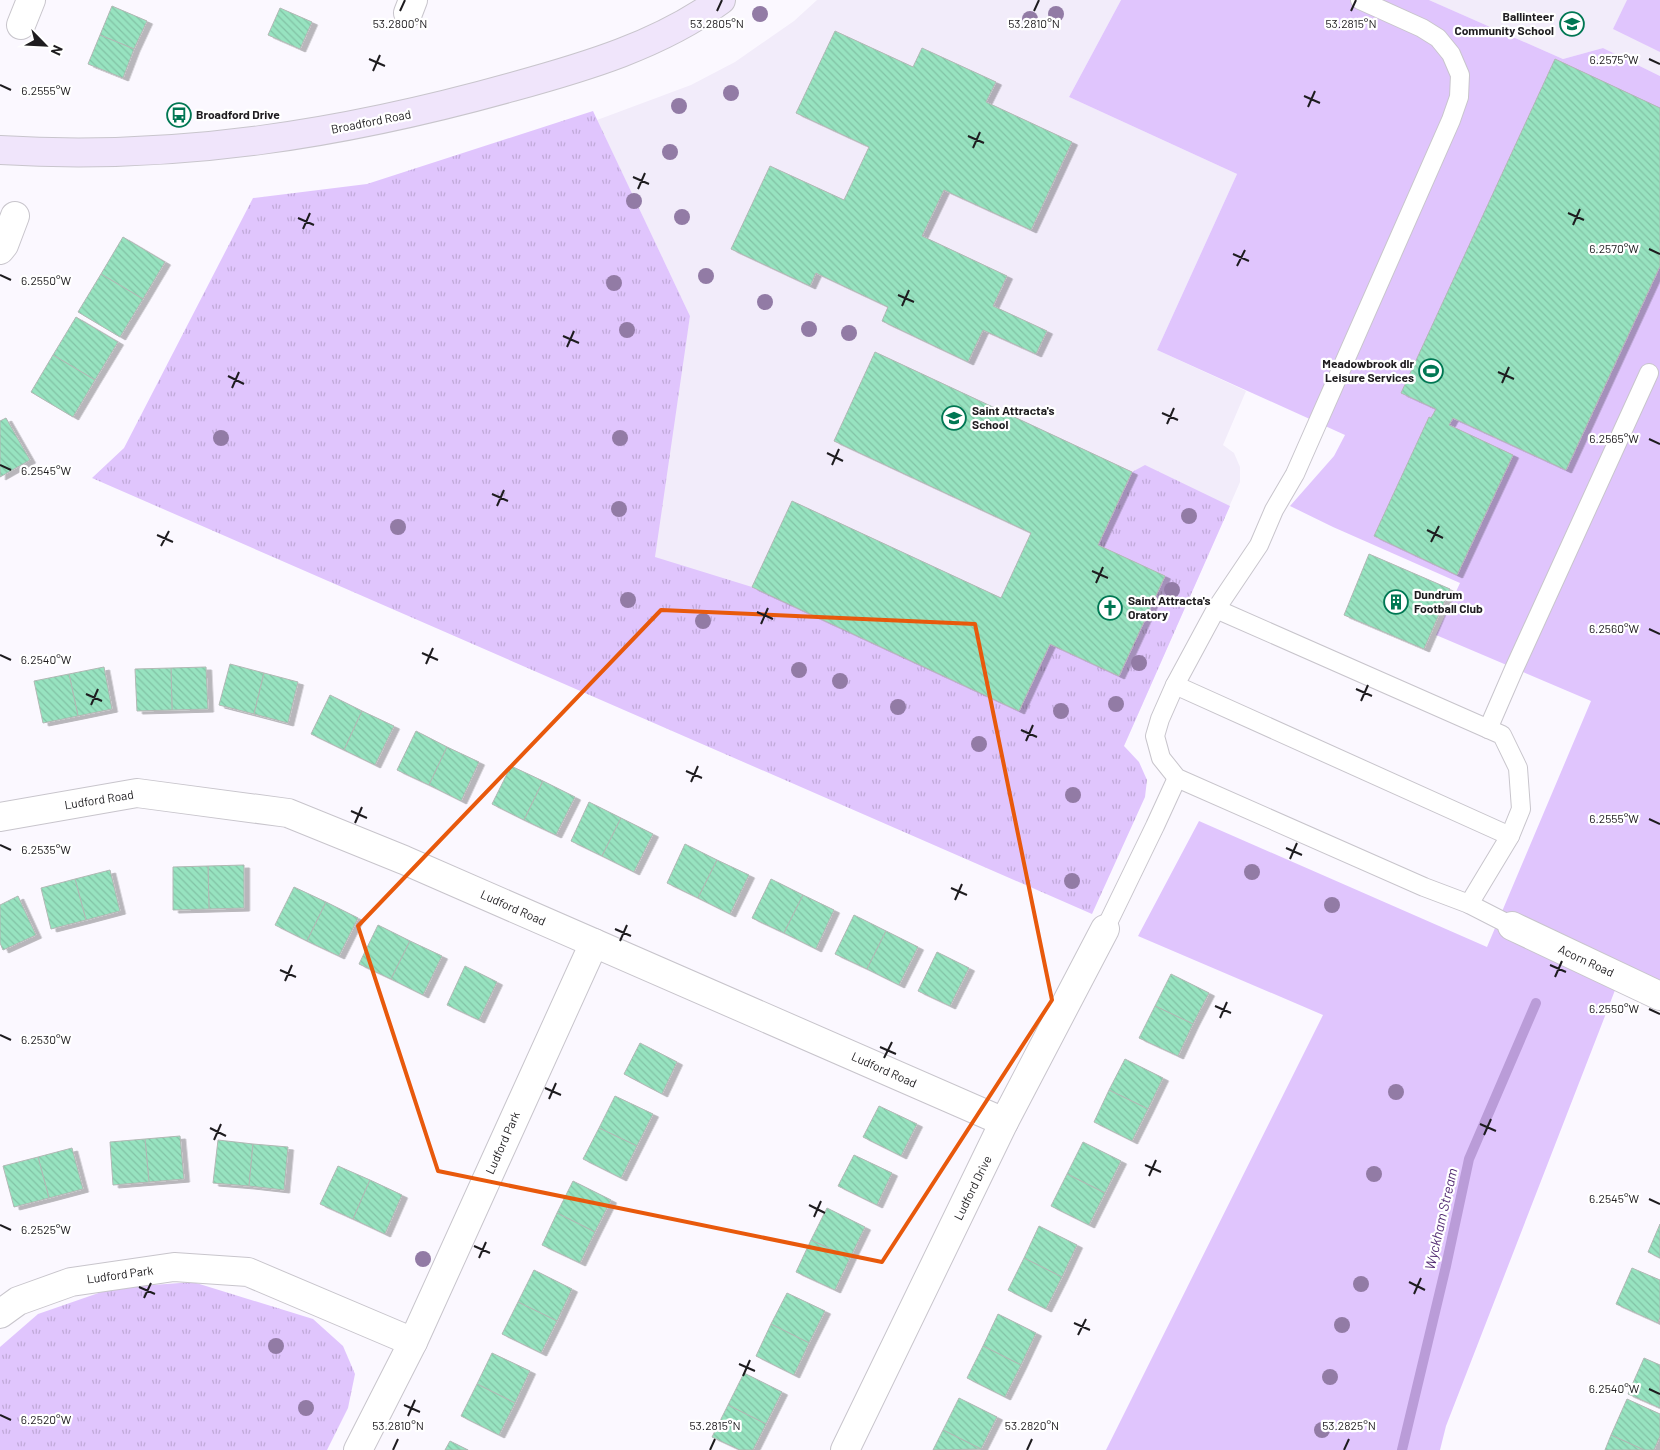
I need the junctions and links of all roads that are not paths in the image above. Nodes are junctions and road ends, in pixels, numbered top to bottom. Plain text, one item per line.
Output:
1 (31, 0) edge
2 (721, 0) edge
3 (1360, 0) edge
4 (21, 25) dead end
5 (0, 150) edge
6 (15, 216) dead end
7 (0, 250) edge
8 (1649, 373) dead end
9 (1216, 609) junction
10 (1175, 685) junction
11 (1488, 729) junction
12 (1177, 778) junction
13 (0, 817) edge
14 (1510, 836) junction
15 (1469, 904) junction
16 (1512, 926) joint
17 (1105, 929) joint
18 (594, 943) junction
19 (1660, 996) edge
20 (1004, 1122) junction
21 (0, 1314) edge
22 (413, 1342) junction
23 (358, 1450) edge
24 (845, 1450) edge

1 - 4 street
2 - 5 street, Broadford Road
3 - 9 lane
6 - 7 street
8 - 11 lane
9 - 10 lane
9 - 11 lane
10 - 12 lane
10 - 14 lane
11 - 14 lane
12 - 15 lane
12 - 17 lane
13 - 18 street, Ludford Road
14 - 15 lane
15 - 16 lane
16 - 19 street, Acorn Road
17 - 20 street, Ludford Drive
18 - 20 street, Ludford Road
18 - 22 street, Ludford Park
20 - 24 street, Ludford Drive
21 - 22 street, Ludford Park
22 - 23 street, Ludford Park

